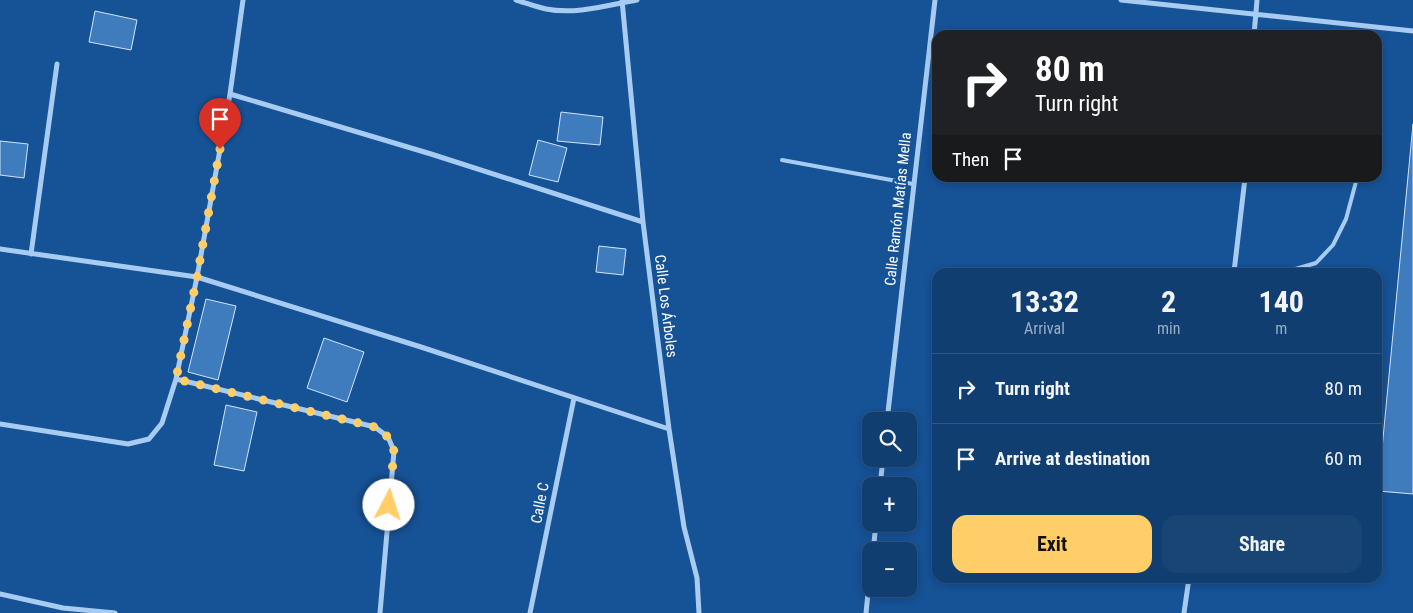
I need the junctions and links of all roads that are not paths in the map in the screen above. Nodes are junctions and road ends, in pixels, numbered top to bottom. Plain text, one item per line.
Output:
1 (243, 0) edge
2 (516, 0) edge
3 (637, 0) edge
4 (935, 0) edge
5 (1122, 0) edge
6 (1257, 0) edge
7 (623, 1) edge
8 (1256, 15) junction
9 (1254, 30) edge
10 (1413, 31) edge
11 (57, 64) dead end
12 (230, 94) junction
13 (782, 160) dead end
14 (1245, 182) edge
15 (1356, 182) edge
16 (913, 184) junction
17 (643, 222) junction
18 (0, 249) edge
19 (32, 254) junction
20 (1234, 268) edge
21 (1299, 268) edge
22 (197, 277) junction
23 (176, 379) junction
24 (574, 398) junction
25 (888, 412) edge
26 (0, 424) edge
27 (669, 429) junction
28 (1188, 583) edge
29 (0, 594) edge
30 (868, 597) edge
31 (63, 610) edge
32 (114, 613) edge
33 (380, 613) edge
34 (530, 613) edge
35 (700, 613) edge
36 (866, 613) edge
37 (1184, 613) edge

1 - 12 street
2 - 7 street
3 - 7 street
4 - 16 street, Calle Ramón Matías Mella
5 - 8 street
6 - 8 street
7 - 17 street, Calle Los Árboles
8 - 9 street
8 - 10 street
11 - 19 street
12 - 17 street
12 - 22 street
13 - 16 lane
14 - 20 street
15 - 21 lane
16 - 25 street, Calle Ramón Matías Mella
17 - 27 street, Calle Los Árboles
18 - 19 street
19 - 22 street
22 - 23 street
22 - 24 street
23 - 26 street
23 - 33 street
24 - 27 street
24 - 34 street, Calle C
27 - 35 street, Calle Los Árboles
28 - 37 street
29 - 31 street
30 - 36 street
31 - 32 street

